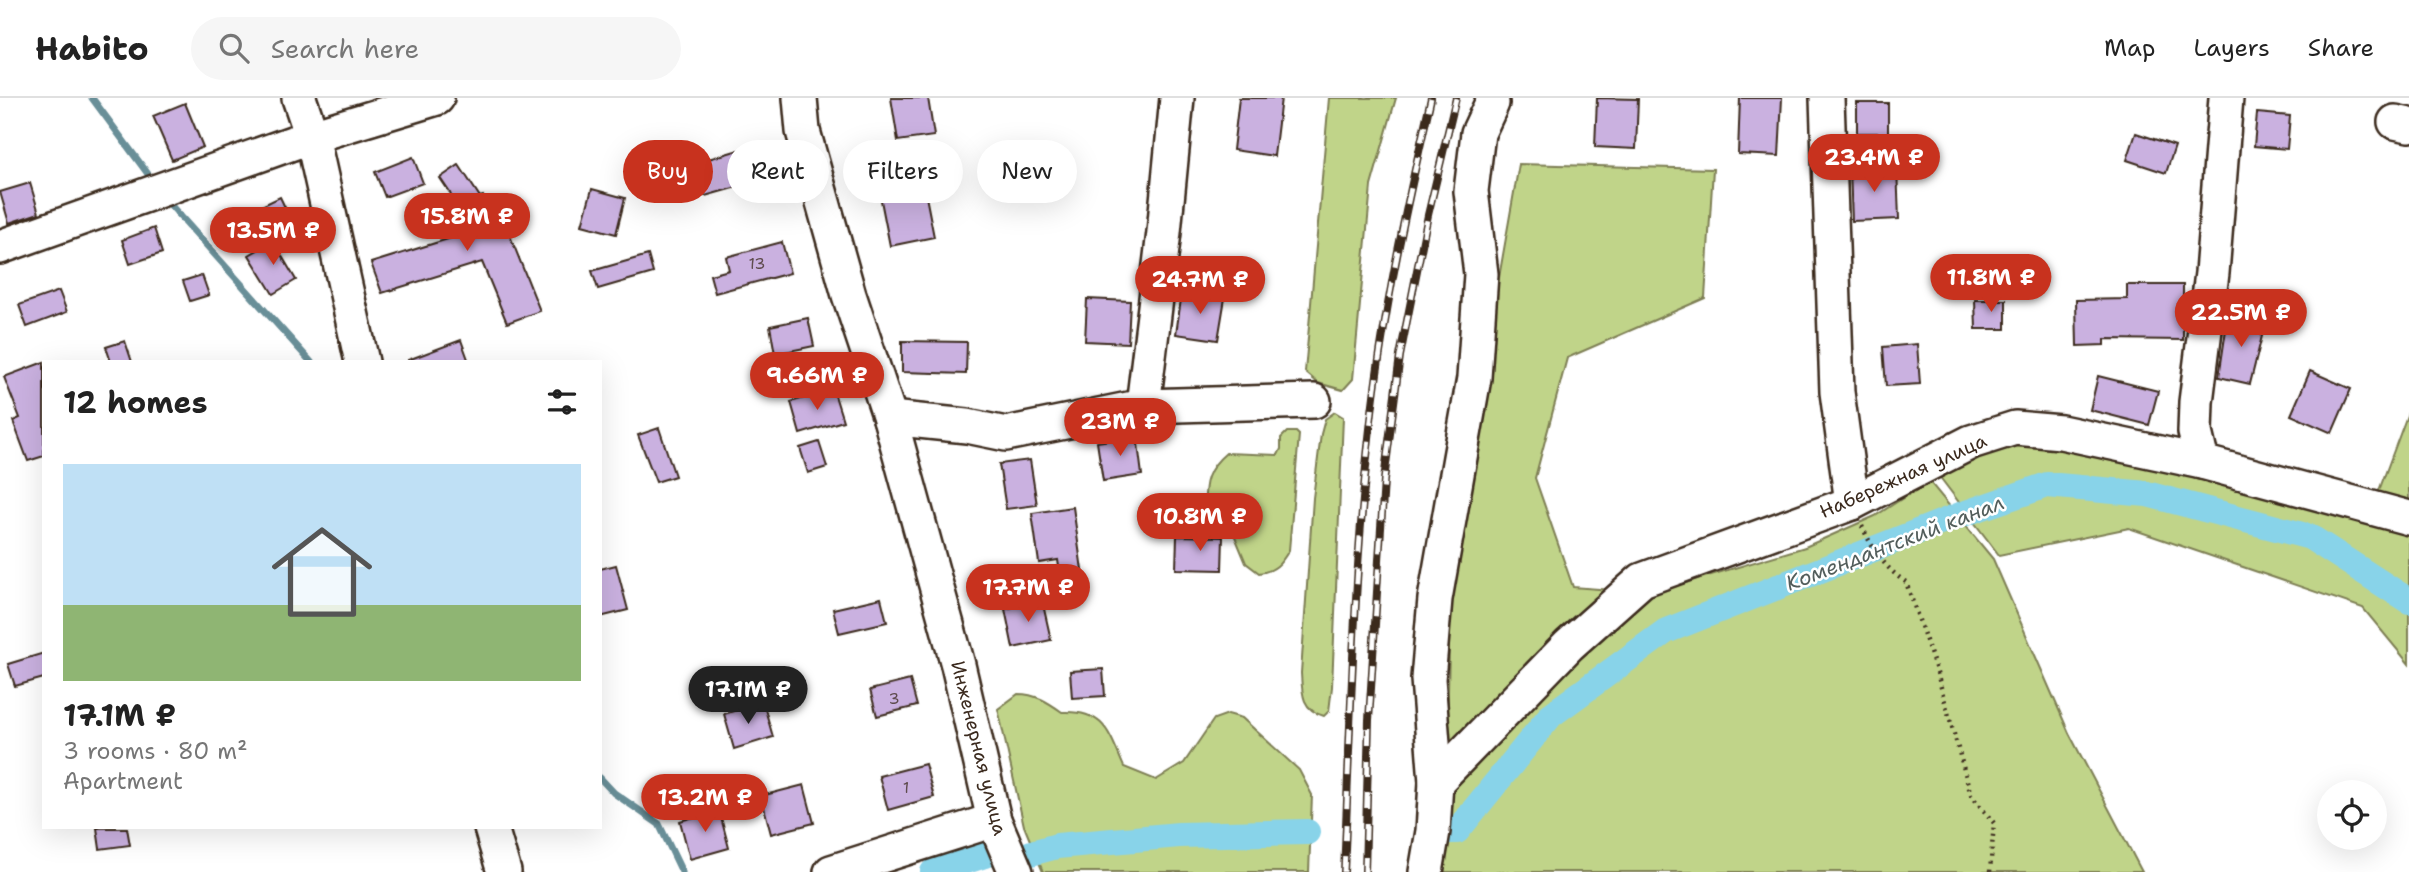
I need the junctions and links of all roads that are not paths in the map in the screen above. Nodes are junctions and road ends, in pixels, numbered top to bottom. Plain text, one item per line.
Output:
1 (299, 98) edge
2 (436, 98) edge
3 (800, 98) edge
4 (1177, 98) edge
5 (1828, 98) edge
6 (2227, 98) edge
7 (1492, 103) dead end
8 (312, 136) junction
9 (0, 247) edge
10 (362, 360) edge
11 (1314, 401) dead end
12 (1143, 406) junction
13 (890, 418) junction
14 (2202, 462) junction
15 (1852, 503) junction
16 (2409, 519) edge
17 (1436, 782) junction
18 (994, 820) junction
19 (491, 829) edge
20 (503, 872) edge
21 (831, 872) edge
22 (1016, 872) edge
23 (1426, 872) edge

1 - 8 street
2 - 8 street
3 - 13 street, Инженерная улица
4 - 12 street
5 - 15 street
6 - 14 street
7 - 17 street
8 - 9 street
8 - 10 street
11 - 12 street
12 - 13 street
13 - 18 street, Инженерная улица
14 - 15 street, Набережная улица
14 - 16 street, Набережная улица
15 - 17 street, Набережная улица
17 - 23 street
18 - 21 street
18 - 22 street, Инженерная улица
19 - 20 street

